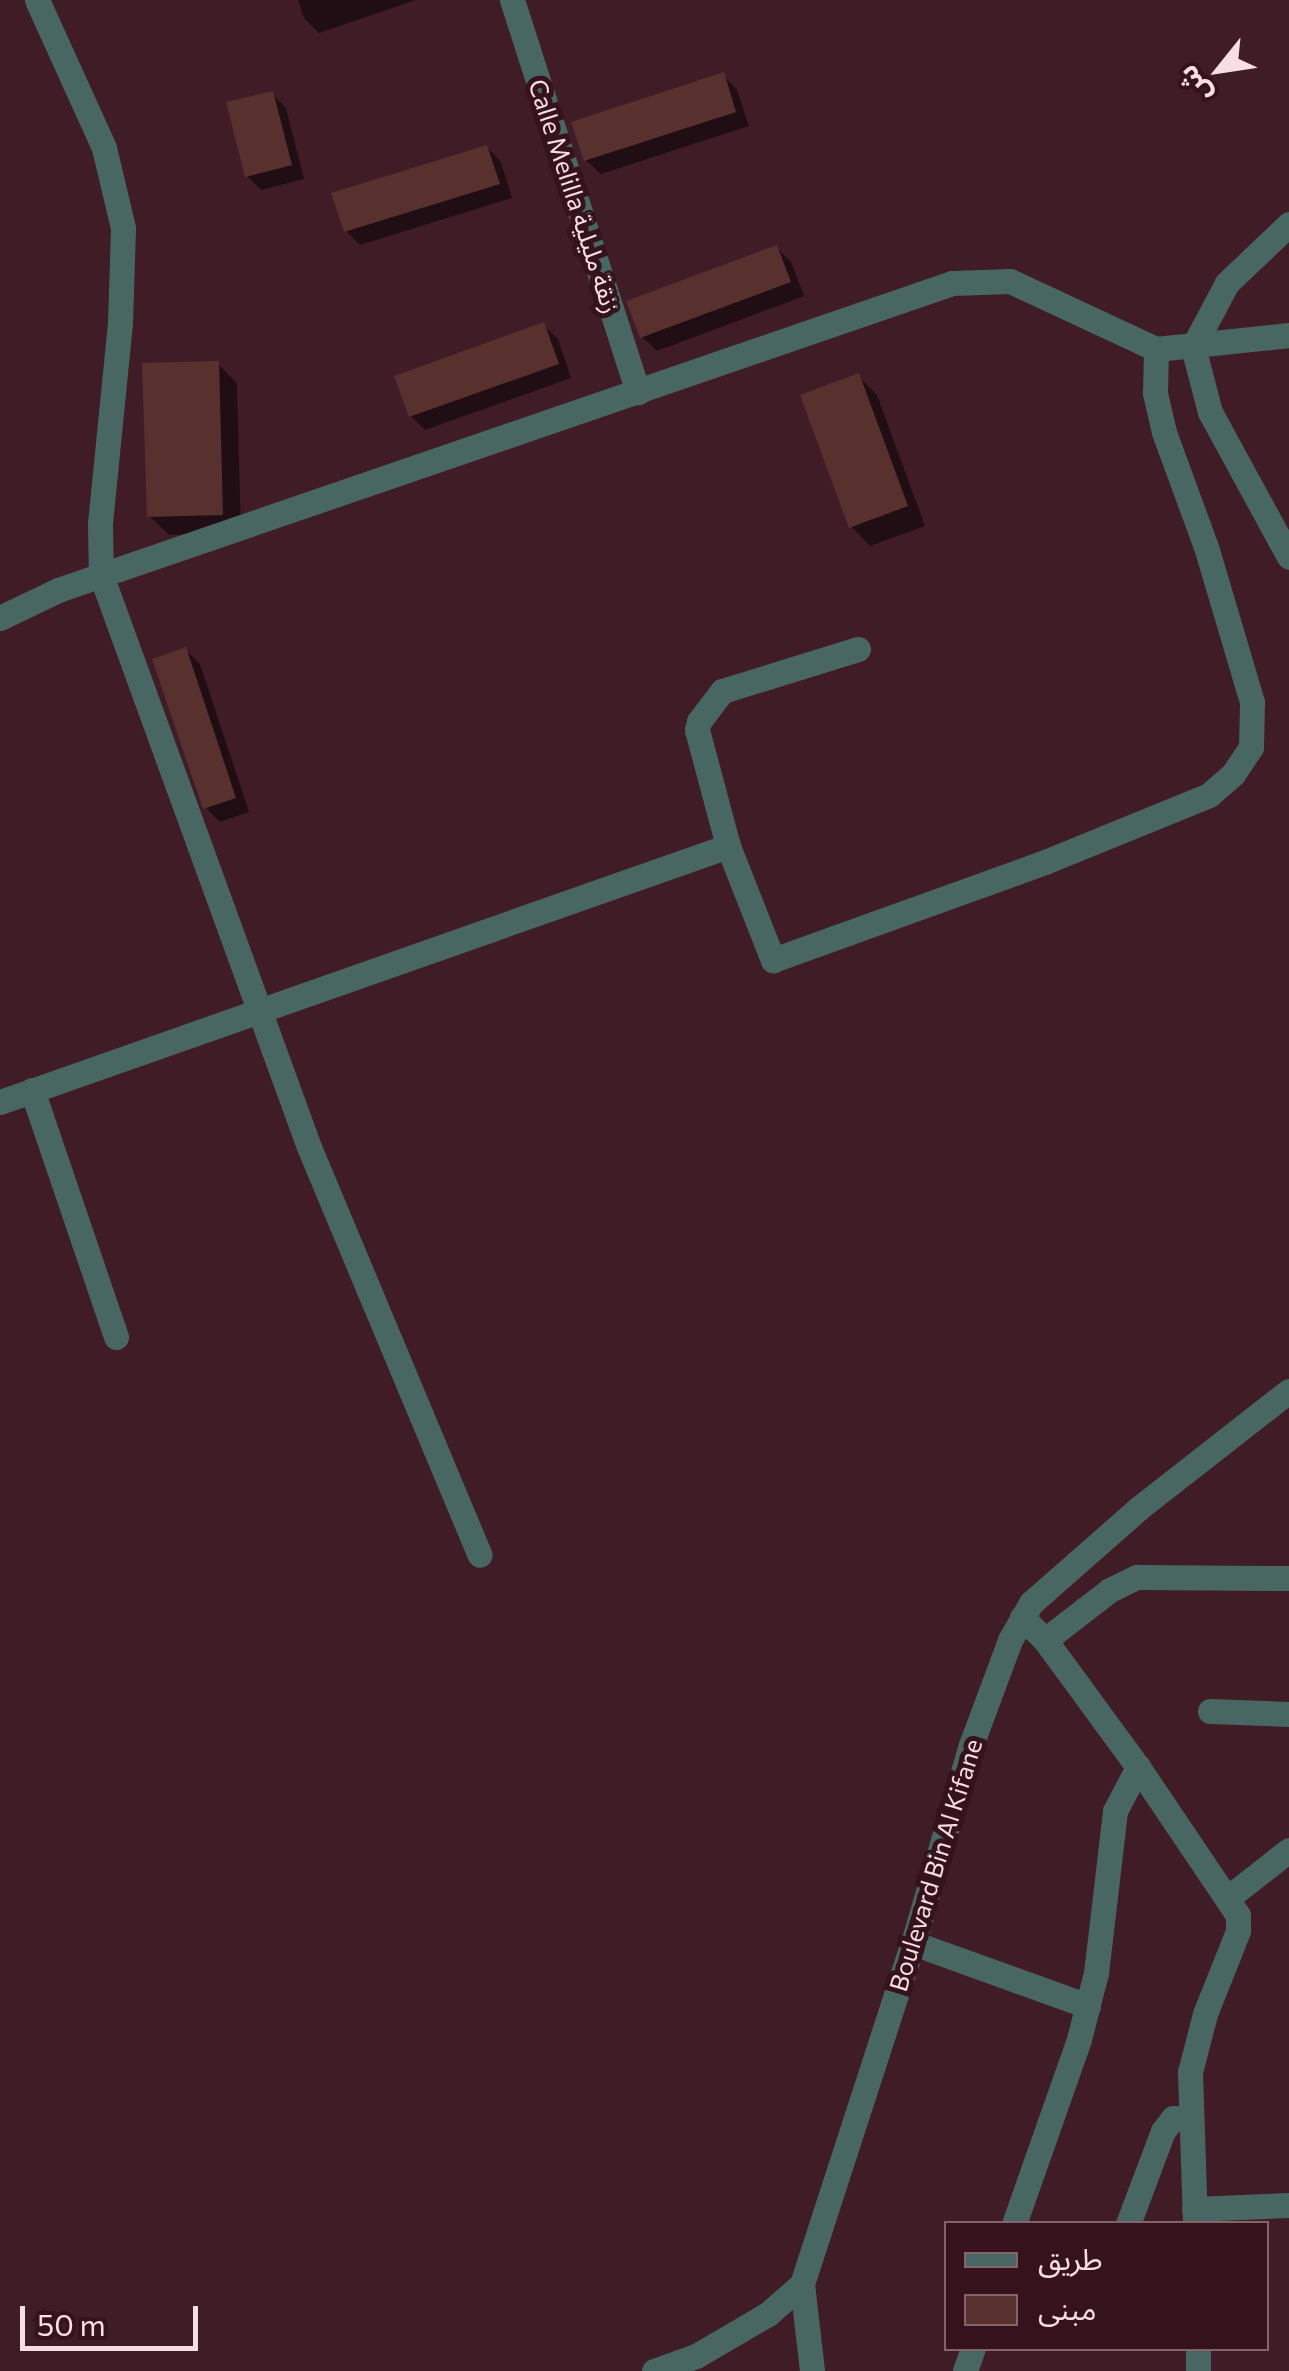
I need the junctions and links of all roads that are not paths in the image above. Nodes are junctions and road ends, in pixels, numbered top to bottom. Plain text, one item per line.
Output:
1 (37, 0) edge
2 (512, 0) edge
3 (1289, 224) edge
4 (1289, 335) edge
5 (1193, 348) junction
6 (1156, 349) junction
7 (638, 392) junction
8 (1289, 557) edge
9 (101, 575) junction
10 (0, 618) edge
11 (858, 649) dead end
12 (728, 846) junction
13 (261, 1010) junction
14 (32, 1090) junction
15 (0, 1102) edge
16 (116, 1337) dead end
17 (1289, 1390) edge
18 (480, 1555) dead end
19 (1289, 1578) edge
20 (1022, 1617) junction
21 (1045, 1640) junction
22 (1210, 1710) dead end
23 (1289, 1714) edge
24 (1138, 1767) junction
25 (1289, 1850) edge
26 (1229, 1898) junction
27 (913, 1944) junction
28 (1088, 2006) junction
29 (1192, 2119) junction
30 (1289, 2205) edge
31 (1195, 2216) edge
32 (1015, 2221) edge
33 (1129, 2221) edge
34 (802, 2284) junction
35 (654, 2371) edge
36 (812, 2371) edge

1 - 9 street
2 - 7 street, Calle Melilla زنقة مليلية
3 - 5 street
4 - 5 street
5 - 6 street
5 - 8 street
6 - 7 street
6 - 12 street
7 - 9 street
9 - 10 street
9 - 13 street
11 - 12 street
12 - 13 street
13 - 14 street
13 - 18 street
14 - 15 street
14 - 16 street
17 - 20 street, Boulevard Bin Al Kifane
19 - 21 street
20 - 21 street
20 - 27 street, Boulevard Bin Al Kifane
21 - 24 street
22 - 23 street
24 - 26 street
24 - 28 street
25 - 26 street
26 - 29 street
27 - 28 street
27 - 34 street, Boulevard Bin Al Kifane
28 - 32 street
29 - 31 street
29 - 33 street
30 - 31 street
34 - 35 street
34 - 36 street

